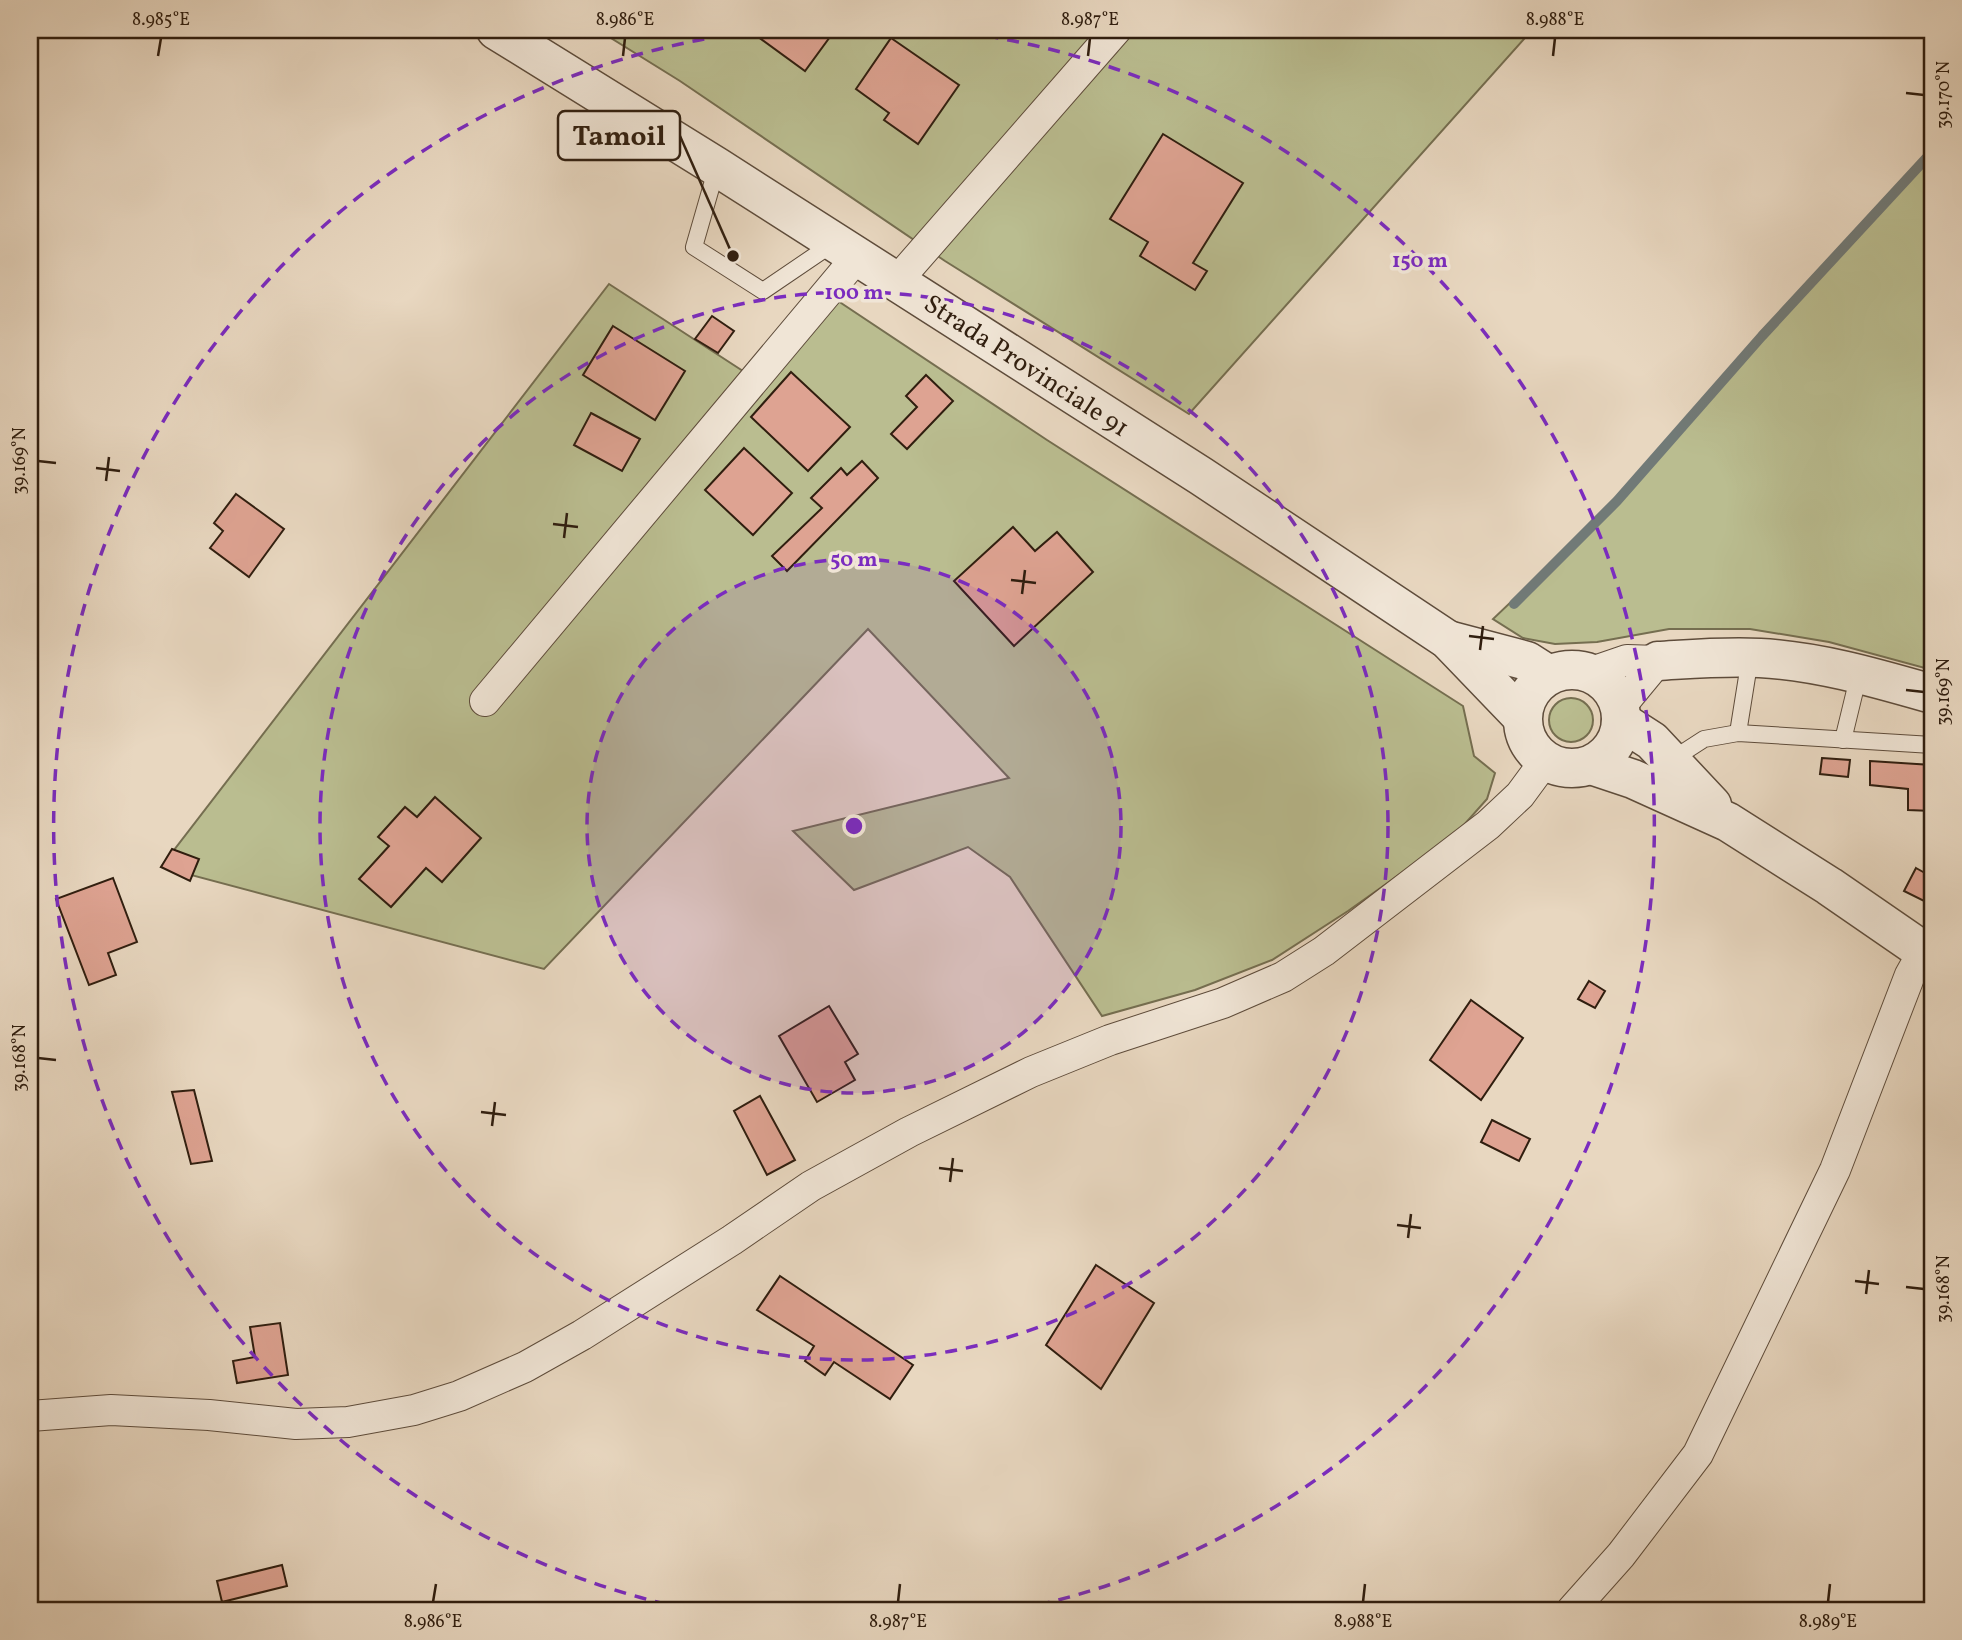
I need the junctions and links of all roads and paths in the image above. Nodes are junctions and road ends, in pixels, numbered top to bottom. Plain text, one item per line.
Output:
1 (496, 30) edge
2 (1116, 30) edge
3 (716, 167) junction
4 (846, 249) junction
5 (896, 282) junction
6 (1448, 640) junction
7 (1750, 658) junction
8 (1658, 661) junction
9 (1590, 673) junction
10 (1859, 674) junction
11 (1549, 675) junction
12 (1932, 694) edge
13 (485, 701) dead end
14 (1620, 714) junction
15 (1522, 717) junction
16 (1738, 733) junction
17 (1843, 740) junction
18 (1932, 745) edge
19 (1545, 761) junction
20 (1670, 761) junction
21 (1591, 765) junction
22 (1728, 822) junction
23 (1928, 953) edge
24 (30, 1416) edge
25 (1572, 1610) edge

1 - 3 street, Strada Provinciale 91
2 - 5 street
3 - 4 street, Strada Provinciale 91
3 - 4 lane
4 - 5 street, Strada Provinciale 91
4 - 13 street
5 - 6 street, Strada Provinciale 91
6 - 11 street
6 - 15 street
7 - 8 street
7 - 10 street
7 - 16 lane
8 - 9 street
8 - 14 street
9 - 11 street
9 - 14 street
10 - 12 street
10 - 17 lane
11 - 15 street
14 - 20 street
14 - 21 street
15 - 19 street
16 - 17 lane
16 - 20 lane
17 - 18 lane
19 - 21 street
19 - 24 street
20 - 22 street
21 - 22 street
22 - 23 street
23 - 25 street

